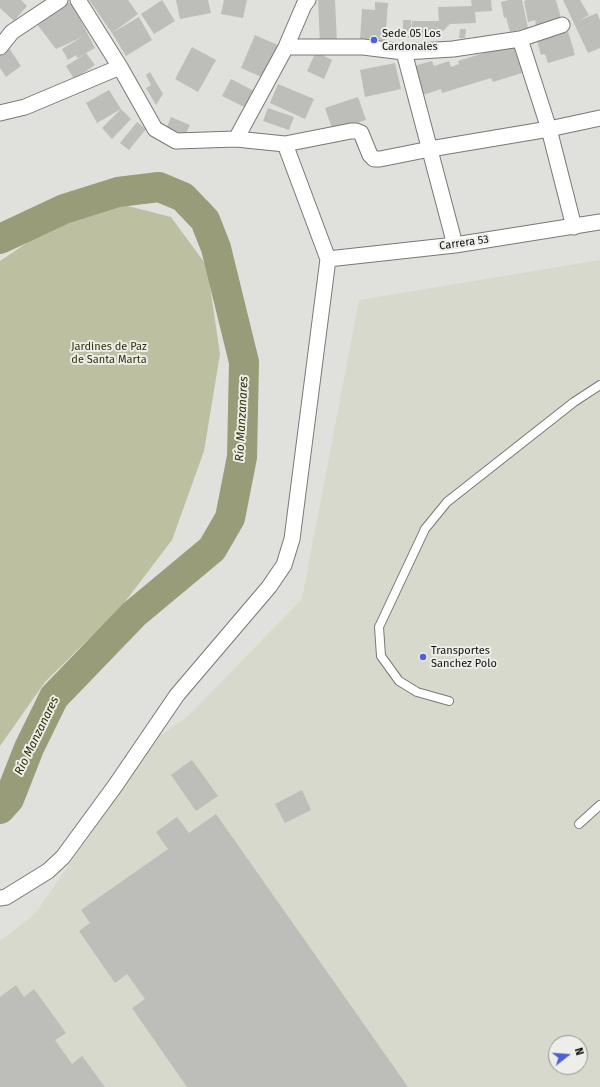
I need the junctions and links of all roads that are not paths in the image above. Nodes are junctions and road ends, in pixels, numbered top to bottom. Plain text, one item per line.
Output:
1 (60, 0) edge
2 (78, 0) edge
3 (308, 0) edge
4 (562, 25) dead end
5 (6, 30) edge
6 (520, 39) junction
7 (0, 47) edge
8 (286, 47) junction
9 (404, 52) junction
10 (120, 67) junction
11 (0, 113) edge
12 (600, 118) edge
13 (549, 129) junction
14 (236, 139) junction
15 (285, 144) junction
16 (430, 149) junction
17 (600, 222) edge
18 (574, 227) junction
19 (455, 244) junction
20 (328, 259) junction
21 (600, 385) edge
22 (449, 701) dead end
23 (600, 805) edge
24 (579, 824) dead end
25 (0, 898) edge

1 - 5 street
2 - 10 street
3 - 8 street
4 - 6 street
5 - 7 street
6 - 9 street
6 - 13 street
8 - 9 street
8 - 14 street
9 - 16 street
10 - 11 street
10 - 14 street
12 - 13 street
13 - 16 street
13 - 18 street
14 - 15 street
15 - 16 street
15 - 20 street
16 - 19 street
17 - 18 street, Carrera 53
18 - 19 street, Carrera 53
19 - 20 street, Carrera 53
20 - 25 street
21 - 22 lane
23 - 24 lane

